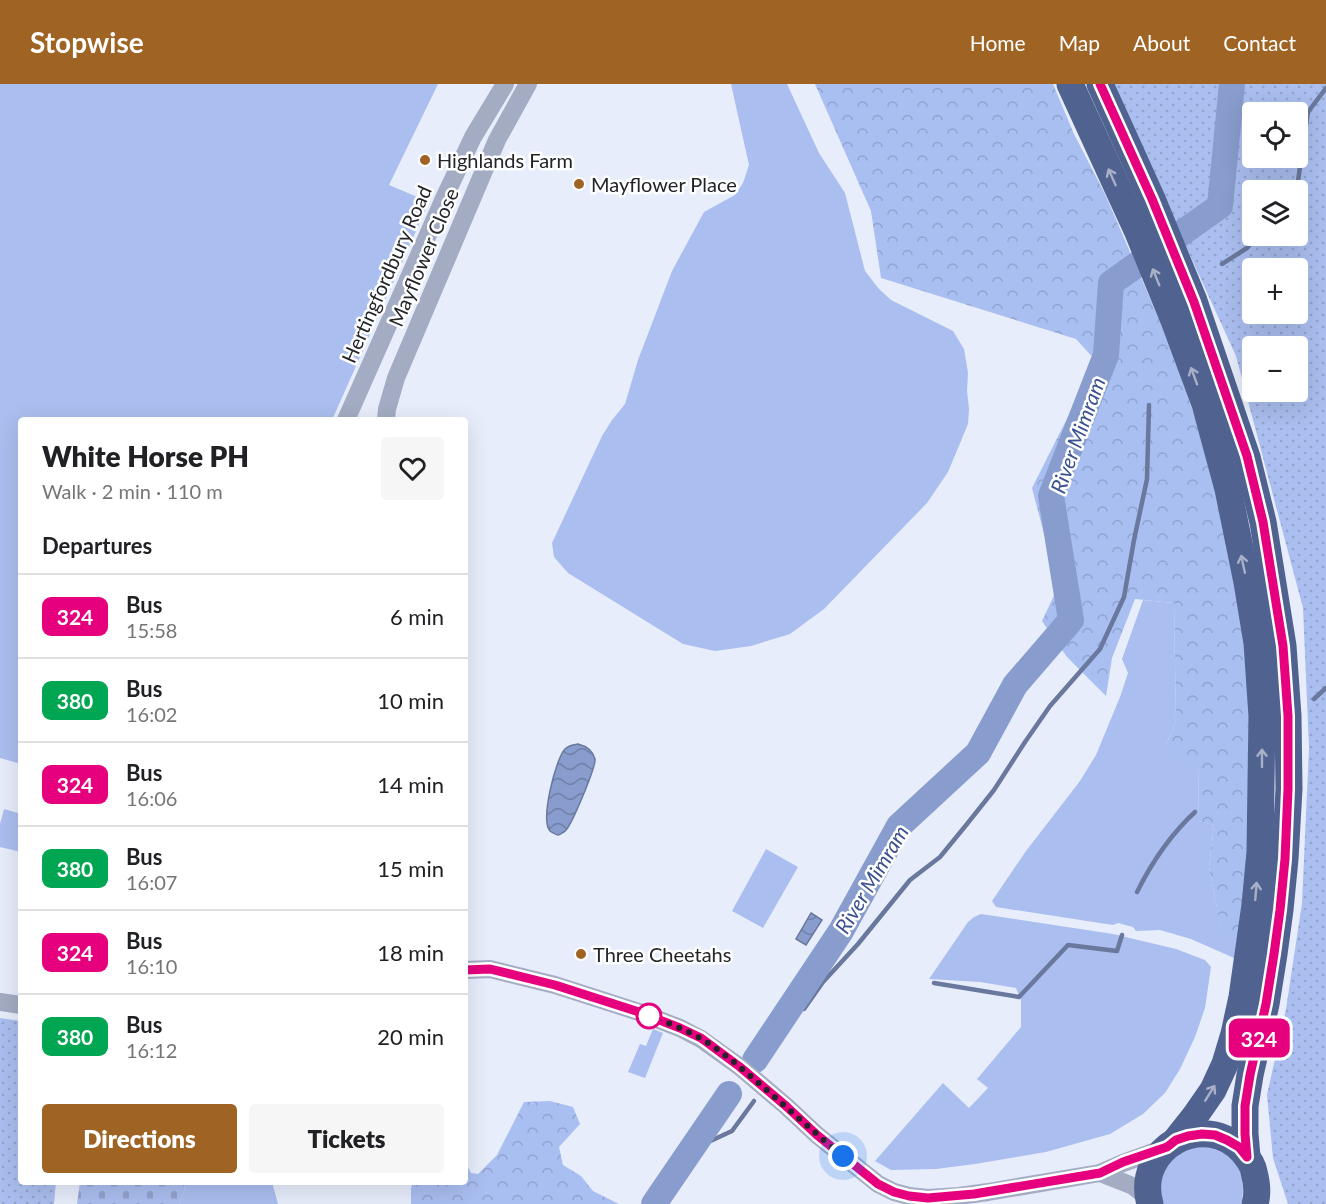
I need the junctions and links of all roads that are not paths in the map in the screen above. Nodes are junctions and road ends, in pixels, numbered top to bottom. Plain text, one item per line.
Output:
1 (505, 84) edge
2 (528, 84) edge
3 (1070, 84) edge
4 (1100, 84) edge
5 (347, 417) edge
6 (386, 417) edge
7 (1262, 952) junction
8 (468, 970) edge
9 (1254, 1000) junction
10 (0, 1002) edge
11 (18, 1005) edge
12 (1172, 1144) junction
13 (1250, 1162) junction
14 (1100, 1173) junction
15 (959, 1200) edge
16 (1149, 1201) edge
17 (1254, 1204) edge
18 (1272, 1204) edge

1 - 5 street, Hertingfordbury Road
2 - 6 street, Mayflower Close
7 -> 3 highway
4 - 7 highway
7 - 9 highway
8 - 15 street
12 -> 9 highway
9 - 13 highway
10 - 11 street
12 - 13 highway
12 - 14 street
12 - 16 highway
13 - 17 highway
13 - 18 street
14 - 15 street
14 - 16 street

